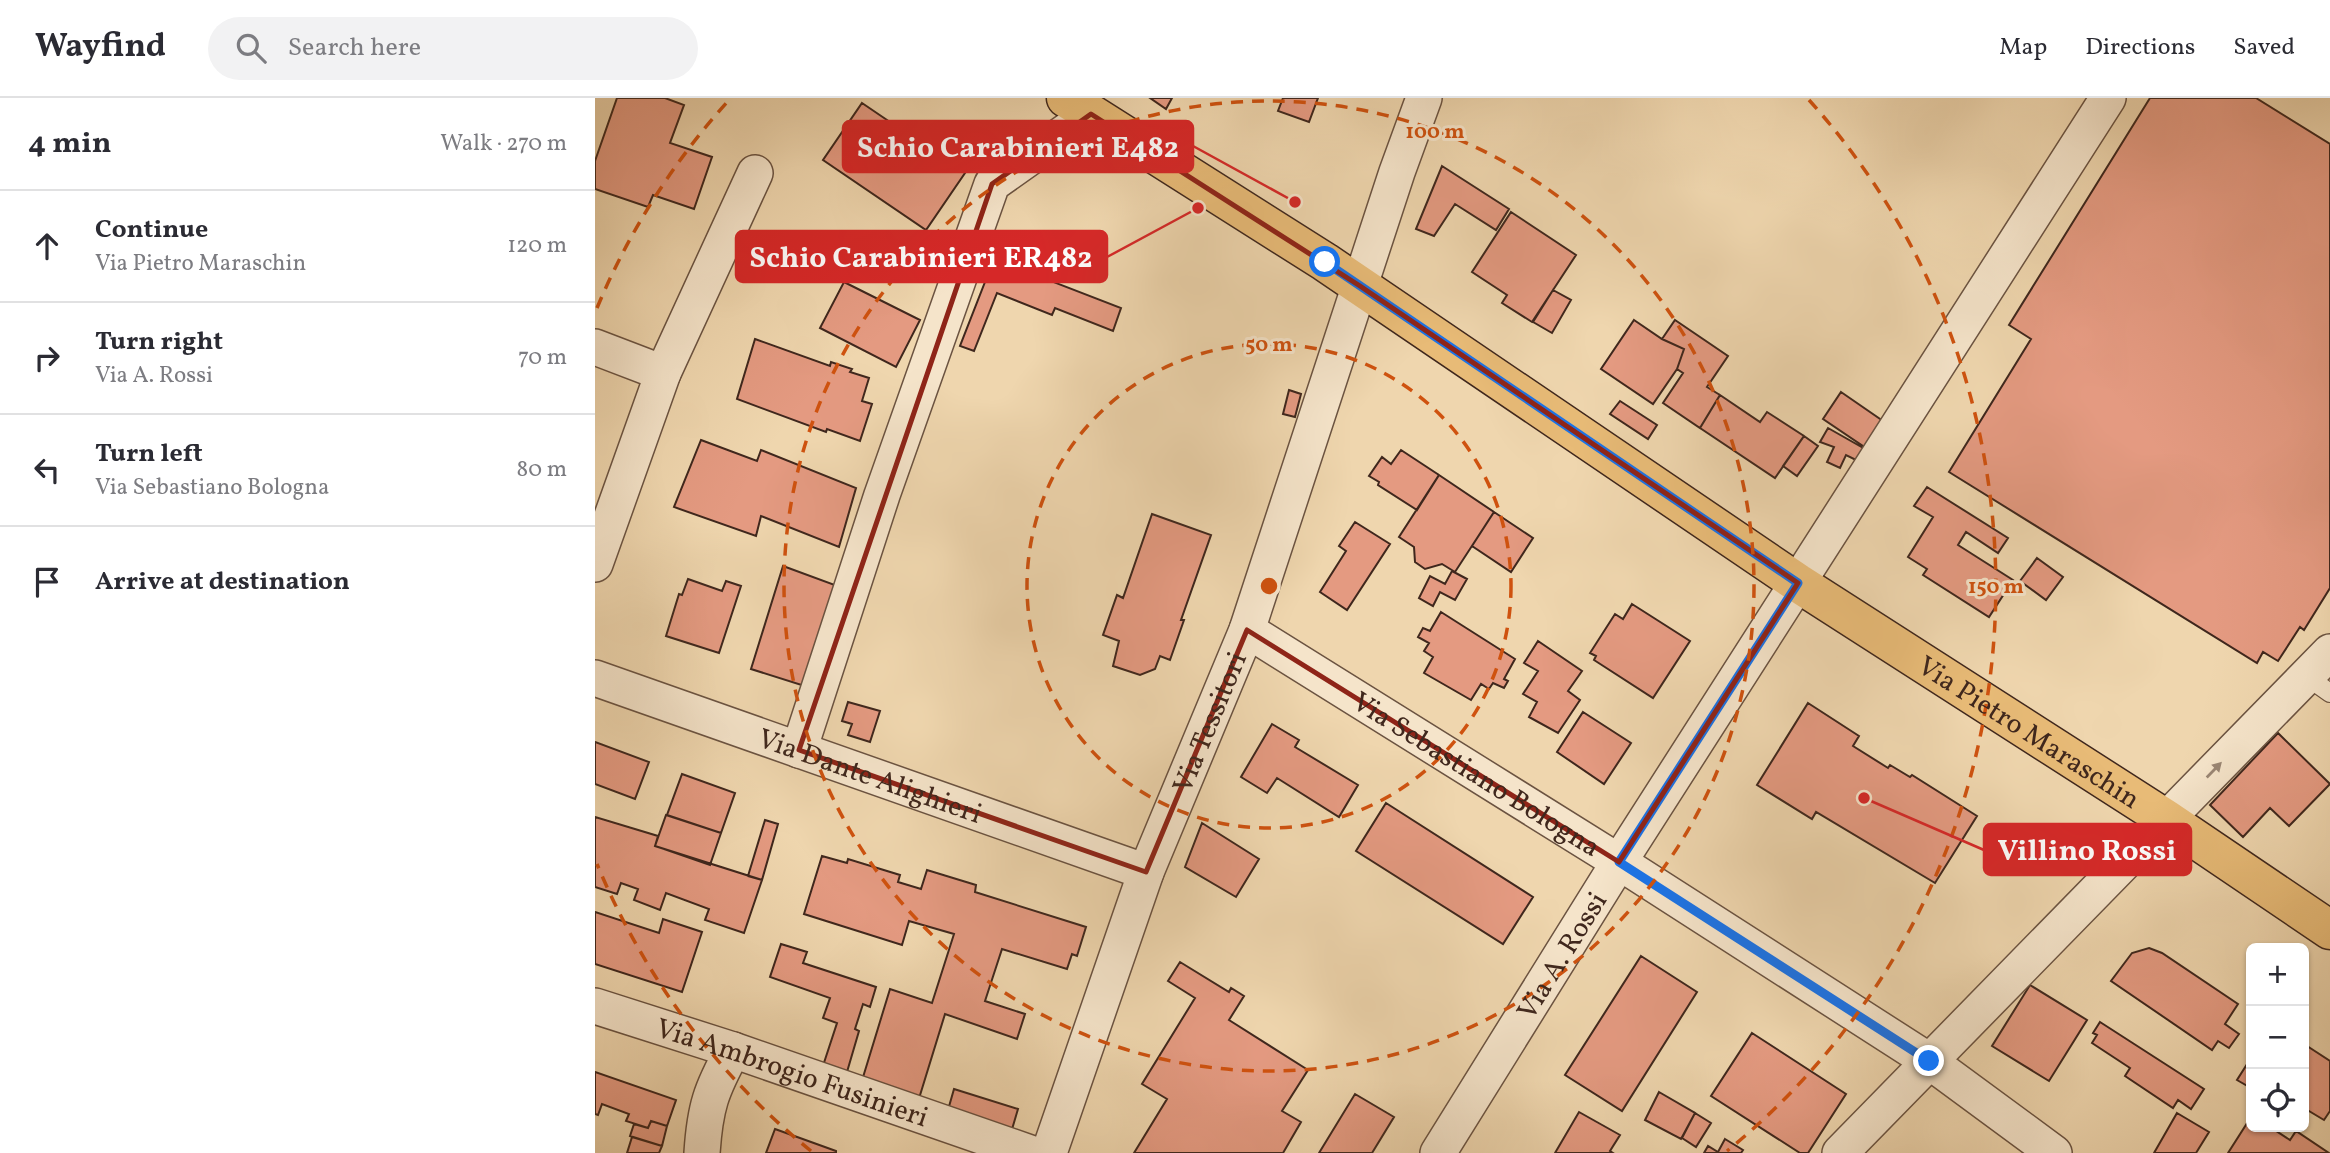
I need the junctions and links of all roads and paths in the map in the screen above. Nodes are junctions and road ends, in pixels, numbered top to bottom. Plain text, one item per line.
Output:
1 (1424, 98) edge
2 (2108, 98) edge
3 (1078, 106) edge
4 (755, 173) dead end
5 (1360, 286) junction
6 (595, 347) edge
7 (663, 373) junction
8 (595, 564) edge
9 (1798, 583) junction
10 (1247, 630) junction
11 (2322, 674) edge
12 (595, 678) edge
13 (799, 750) junction
14 (2166, 819) junction
15 (1619, 862) junction
16 (1146, 872) junction
17 (2330, 930) edge
18 (595, 1006) edge
19 (733, 1051) junction
20 (1929, 1061) junction
21 (702, 1153) edge
22 (1030, 1153) edge
23 (1049, 1153) edge
24 (1438, 1153) edge
25 (1840, 1153) edge
26 (2055, 1153) edge

1 - 5 street, Via Tessitori
2 - 9 street
3 - 5 main road, Via Pietro Maraschin
3 - 13 street
4 - 7 street
5 - 9 main road, Via Pietro Maraschin
5 - 10 street, Via Tessitori
6 - 7 street
7 - 8 street
9 - 14 main road, Via Pietro Maraschin
9 - 15 street, Via A. Rossi
10 - 15 street, Via Sebastiano Bologna
10 - 16 street, Via Tessitori
14 -> 11 street
12 - 13 street, Via Dante Alighieri
13 - 16 street, Via Dante Alighieri
14 - 17 main road, Via Pietro Maraschin
14 - 20 street
15 - 20 street, Via Sebastiano Bologna
15 - 24 street, Via A. Rossi
16 - 23 street, Via Tessitori
18 - 19 street, Via Ambrogio Fusinieri
19 - 21 street
19 - 22 street, Via Ambrogio Fusinieri
20 - 25 street
20 - 26 street, Via Sebastiano Bologna

